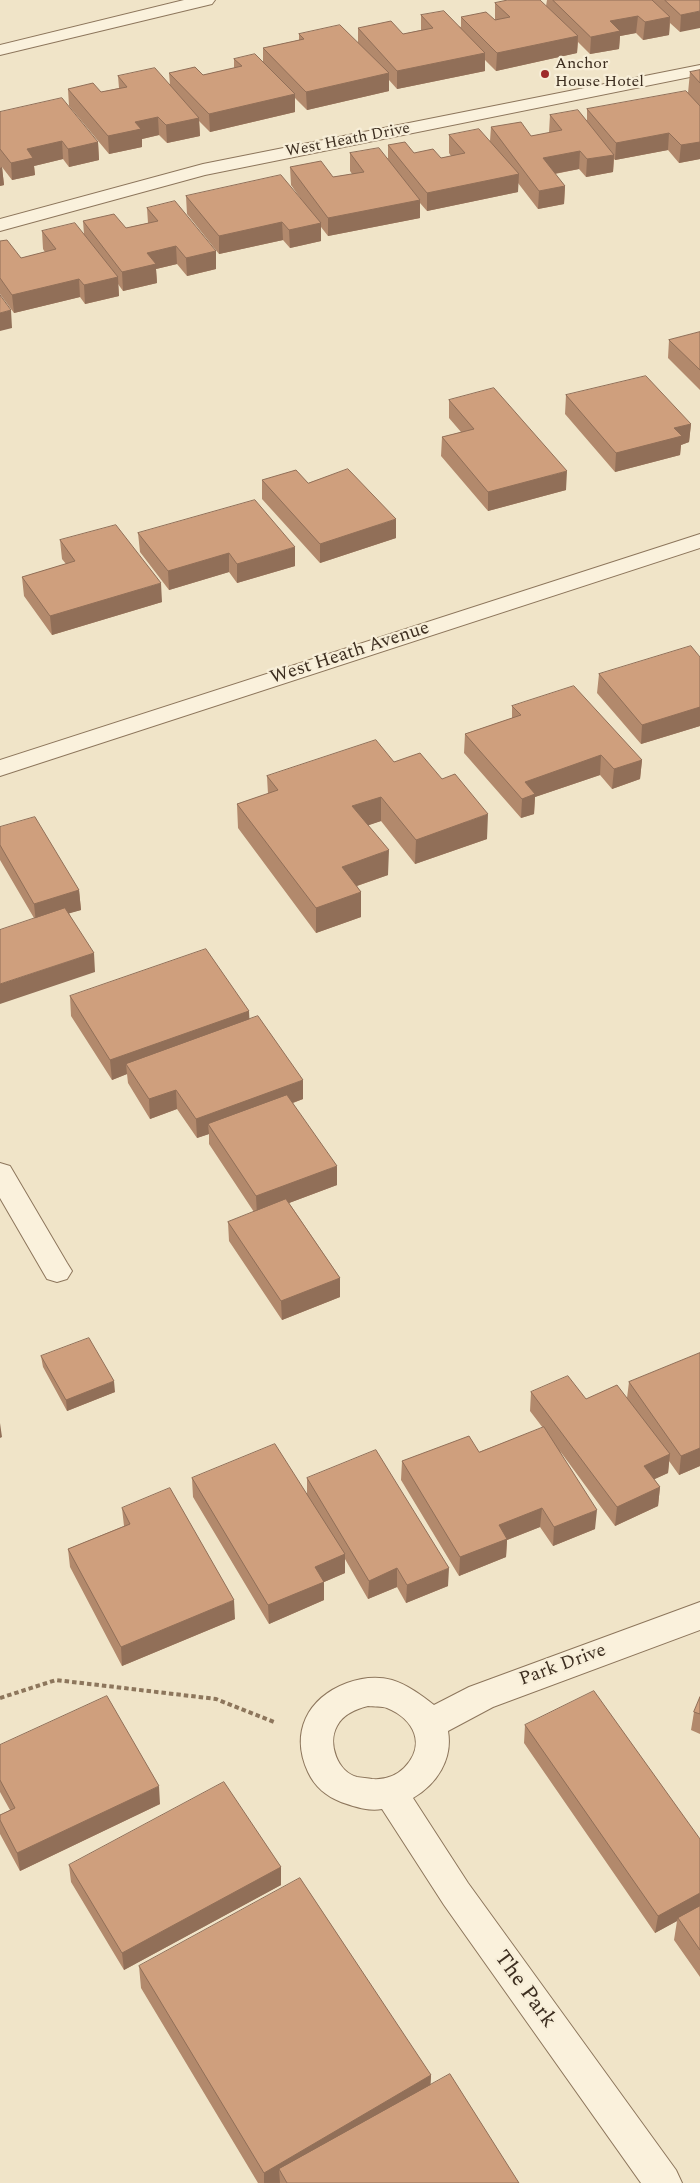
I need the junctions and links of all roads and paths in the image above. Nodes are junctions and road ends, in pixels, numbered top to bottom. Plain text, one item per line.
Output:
1 (206, 0) edge
2 (0, 50) edge
3 (700, 70) edge
4 (0, 225) edge
5 (700, 541) edge
6 (0, 768) edge
7 (0, 1173) edge
8 (57, 1271) dead end
9 (700, 1616) edge
10 (0, 1698) edge
11 (429, 1724) junction
12 (318, 1730) junction
13 (391, 1793) junction
14 (663, 2183) edge

1 - 2 street
3 - 4 street, West Heath Drive
5 - 6 street, West Heath Avenue
7 - 8 street
9 - 11 street, Park Drive
10 - 12 path
11 - 12 street
11 - 13 street
12 - 13 street
13 - 14 street, The Park

